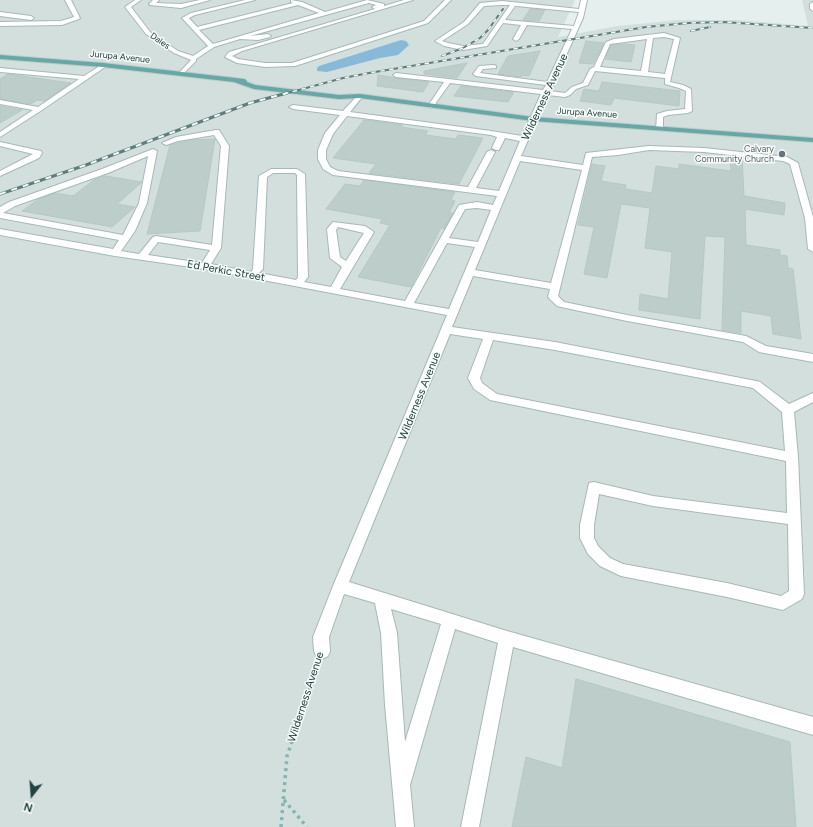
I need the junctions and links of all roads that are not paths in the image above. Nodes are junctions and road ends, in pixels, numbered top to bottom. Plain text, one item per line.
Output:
1 (68, 0) edge
2 (138, 0) edge
3 (156, 0) edge
4 (207, 0) edge
5 (252, 0) edge
6 (291, 0) edge
7 (398, 0) edge
8 (410, 0) edge
9 (448, 0) edge
10 (584, 0) edge
11 (300, 3) junction
12 (381, 4) junction
13 (513, 4) junction
14 (813, 4) edge
15 (813, 9) edge
16 (581, 11) junction
17 (0, 14) edge
18 (326, 14) junction
19 (502, 21) junction
20 (65, 22) junction
21 (526, 23) junction
22 (0, 24) edge
23 (576, 28) junction
24 (195, 29) junction
25 (650, 36) junction
26 (239, 37) junction
27 (516, 39) dead end
28 (212, 46) junction
29 (0, 57) edge
30 (19, 58) junction
31 (192, 58) junction
32 (105, 65) junction
33 (494, 67) dead end
34 (596, 69) junction
35 (0, 70) edge
36 (181, 74) junction
37 (644, 74) junction
38 (396, 75) dead end
39 (668, 76) junction
40 (85, 78) junction
41 (448, 81) junction
42 (550, 84) junction
43 (546, 93) junction
44 (360, 96) junction
45 (0, 102) edge
46 (431, 106) junction
47 (293, 107) dead end
48 (40, 109) junction
49 (346, 114) junction
50 (534, 119) junction
51 (659, 128) junction
52 (0, 135) edge
53 (504, 136) junction
54 (525, 139) junction
55 (813, 140) edge
56 (166, 142) dead end
57 (0, 144) edge
58 (517, 158) junction
59 (586, 168) junction
60 (0, 174) edge
61 (471, 190) junction
62 (502, 194) junction
63 (496, 208) junction
64 (0, 211) edge
65 (0, 215) edge
66 (0, 232) edge
67 (125, 238) junction
68 (444, 240) junction
69 (480, 246) junction
70 (216, 248) junction
71 (813, 250) edge
72 (115, 253) junction
73 (141, 257) junction
74 (205, 266) junction
75 (347, 266) junction
76 (469, 272) junction
77 (253, 275) junction
78 (298, 284) junction
79 (555, 287) junction
80 (334, 290) junction
81 (408, 304) junction
82 (452, 313) junction
83 (446, 330) junction
84 (488, 337) junction
85 (813, 358) edge
86 (813, 397) edge
87 (788, 410) junction
88 (792, 457) junction
89 (794, 519) junction
90 (340, 586) junction
91 (381, 599) junction
92 (450, 620) junction
93 (506, 638) junction
94 (322, 651) road end
95 (813, 726) edge
96 (401, 788) junction
97 (404, 827) edge
98 (470, 827) edge

1 - 20 street
2 - 31 street, Dales
3 - 4 street
5 - 24 street
6 - 11 street
7 - 12 street
8 - 9 street
10 - 16 street, Wilderness Avenue
11 - 18 street
11 - 24 street
12 - 18 street
12 - 26 street
13 - 16 street
13 - 19 street
13 - 19 street
14 - 15 street
16 - 23 street, Wilderness Avenue
17 - 20 street
18 - 26 street
19 - 21 street
20 - 22 street
21 - 23 street
21 - 27 street
23 - 42 street, Wilderness Avenue
24 - 28 street
25 - 34 street
25 - 37 street
25 - 39 street
26 - 28 street
28 - 31 street
29 - 30 main road, Jurupa Avenue
30 - 32 main road, Jurupa Avenue
30 - 35 street
31 - 36 street
32 - 36 main road, Jurupa Avenue
32 - 40 street
33 - 42 street
34 - 37 street
34 - 43 street
35 - 40 street
36 - 44 main road, Jurupa Avenue
37 - 39 street
38 - 41 street
39 - 51 street
40 - 48 street
41 - 43 street
41 - 46 street
42 - 43 street, Wilderness Avenue
43 - 50 street, Wilderness Avenue
44 - 46 main road, Jurupa Avenue
44 - 49 street
45 - 48 street
46 - 50 main road, Jurupa Avenue
47 - 49 street
48 - 52 street
49 - 53 street
49 - 61 street
50 - 51 main road, Jurupa Avenue
50 - 54 street, Wilderness Avenue
51 - 55 main road, Jurupa Avenue
53 - 54 street
53 - 61 street
54 - 58 street, Wilderness Avenue
56 - 70 street
57 - 60 street
58 - 59 street
58 - 62 street, Wilderness Avenue
59 - 71 street
59 - 79 street
61 - 62 street
62 - 63 street, Wilderness Avenue
63 - 68 street
63 - 69 street, Wilderness Avenue
64 - 67 street
65 - 67 street
66 - 72 street, Ed Perkic Street
67 - 72 street
68 - 69 street
68 - 81 street
69 - 76 street, Wilderness Avenue
70 - 73 street
70 - 74 street
72 - 73 street, Ed Perkic Street
73 - 74 street, Ed Perkic Street
74 - 77 street, Ed Perkic Street
75 - 75 street
75 - 80 street
76 - 79 street
76 - 82 street, Wilderness Avenue
77 - 78 street, Ed Perkic Street
77 - 78 street
78 - 80 street, Ed Perkic Street
79 - 85 street
80 - 81 street, Ed Perkic Street
81 - 82 street, Ed Perkic Street
82 - 83 street, Wilderness Avenue
83 - 84 street
83 - 90 street, Wilderness Avenue
84 - 87 street
84 - 88 street
86 - 87 street
87 - 88 street
88 - 89 street
89 - 89 street
90 - 91 street
90 - 94 street, Wilderness Avenue
91 - 92 street
91 - 96 street
92 - 93 street
92 - 96 street
93 - 95 street
93 - 98 street
96 - 97 street

